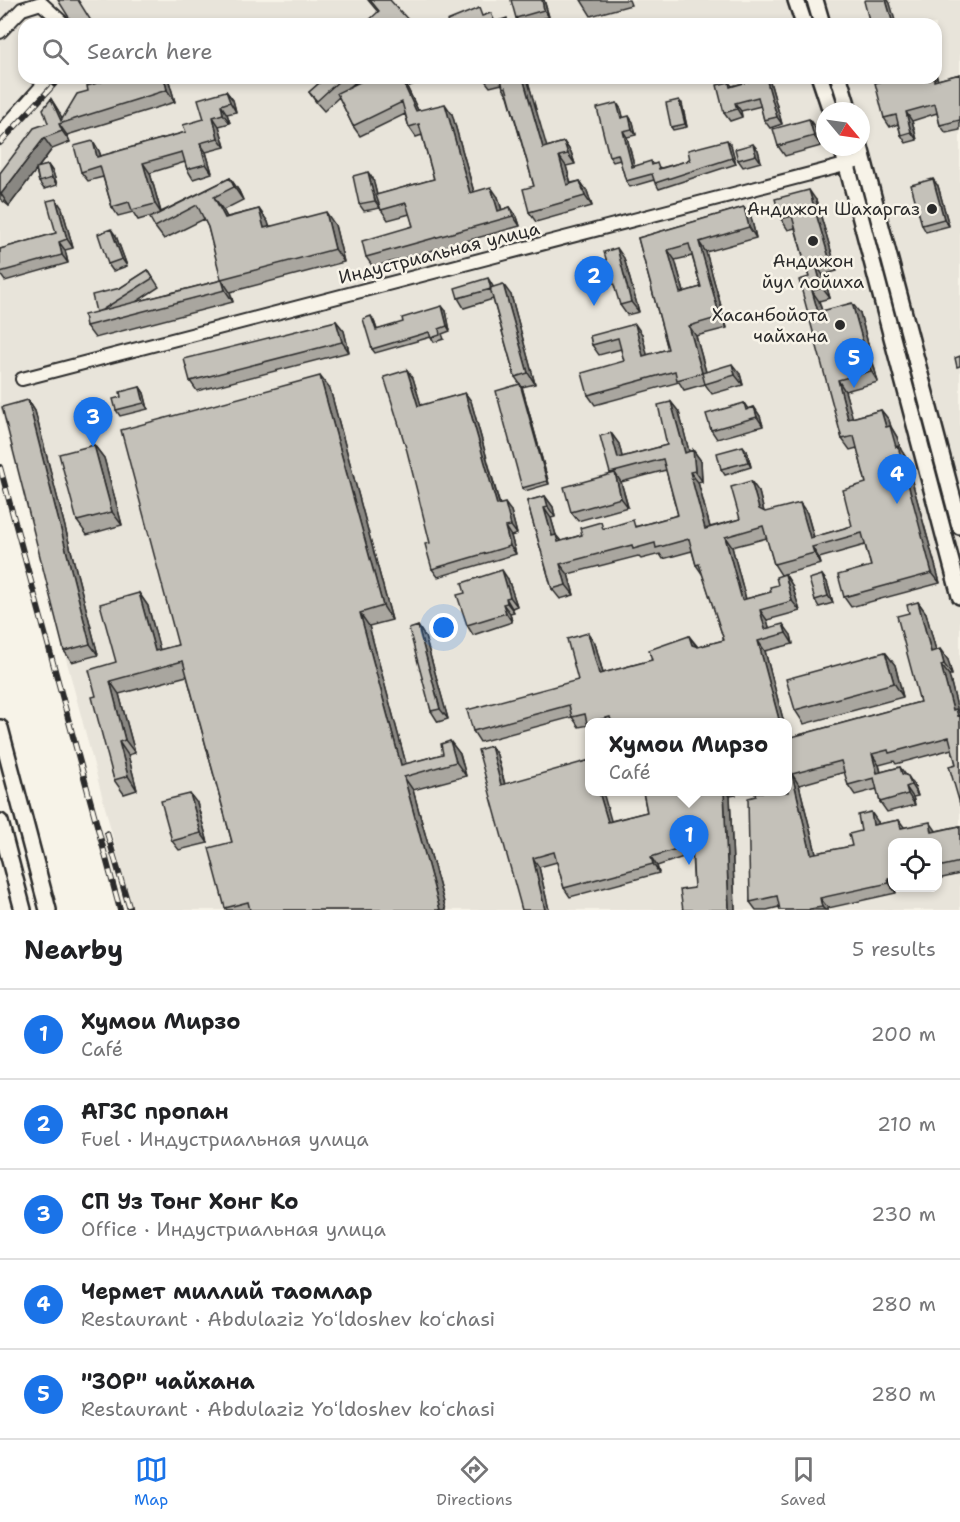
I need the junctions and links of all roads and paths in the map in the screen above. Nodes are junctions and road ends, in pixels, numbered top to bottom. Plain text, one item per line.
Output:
1 (796, 0) edge
2 (815, 0) edge
3 (57, 18) edge
4 (802, 18) edge
5 (820, 18) edge
6 (0, 32) edge
7 (44, 84) edge
8 (822, 84) edge
9 (841, 84) edge
10 (828, 102) edge
11 (846, 102) edge
12 (0, 133) edge
13 (844, 156) edge
14 (858, 156) edge
15 (863, 156) edge
16 (847, 165) junction
17 (22, 379) dead end
18 (960, 526) edge
19 (960, 596) edge
20 (0, 728) edge
21 (0, 822) edge
22 (23, 910) edge
23 (48, 910) edge

1 - 4 main road
2 - 5 main road
3 - 6 street
7 - 12 street
8 - 10 main road
9 - 11 main road
13 - 16 main road
14 - 16 street, Индустриальная улица
15 - 18 main road
16 - 17 street, Индустриальная улица
16 - 19 main road
20 - 23 main road
21 - 22 main road

